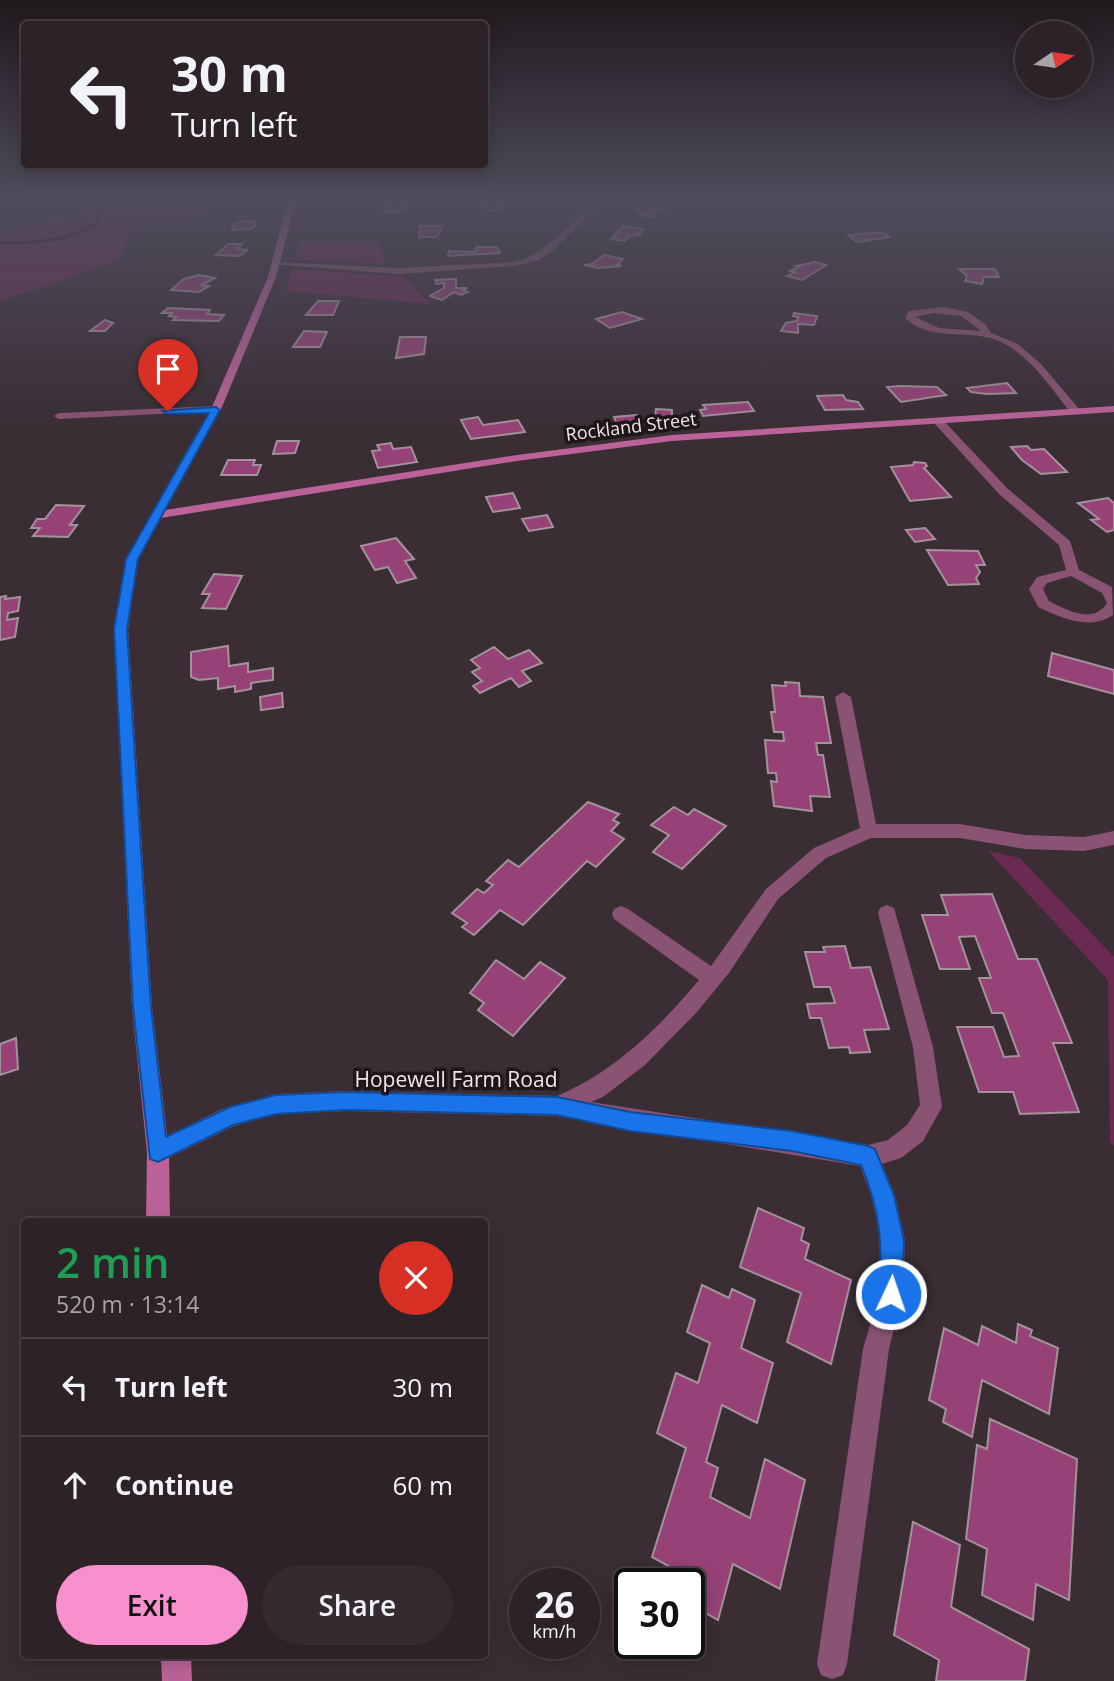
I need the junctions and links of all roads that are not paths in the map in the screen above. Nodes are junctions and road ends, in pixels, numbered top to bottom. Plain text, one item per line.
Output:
1 (270, 275) edge
2 (988, 335) junction
3 (1114, 409) edge
4 (216, 410) junction
5 (1076, 412) junction
6 (59, 416) dead end
7 (938, 421) junction
8 (156, 515) junction
9 (1073, 572) junction
10 (843, 697) dead end
11 (869, 831) junction
12 (1114, 838) edge
13 (887, 913) dead end
14 (621, 914) dead end
15 (713, 979) junction
16 (557, 1106) junction
17 (158, 1152) junction
18 (868, 1156) junction
19 (158, 1218) edge
20 (176, 1659) edge
21 (832, 1664) dead end
22 (177, 1681) edge

1 - 4 street
2 - 2 street
2 - 5 street
3 - 5 street, Rockland Street
4 - 6 street
4 - 8 street
5 - 7 street, Rockland Street
7 - 8 street, Rockland Street
7 - 9 street
8 - 17 street
9 - 9 street
10 - 11 street
11 - 12 street, Hopewell Farm Road
11 - 15 street, Hopewell Farm Road
13 - 18 street
14 - 15 street
15 - 16 street, Hopewell Farm Road
16 - 17 street, Hopewell Farm Road
16 - 18 street
17 - 19 street
18 - 21 street
20 - 22 street

